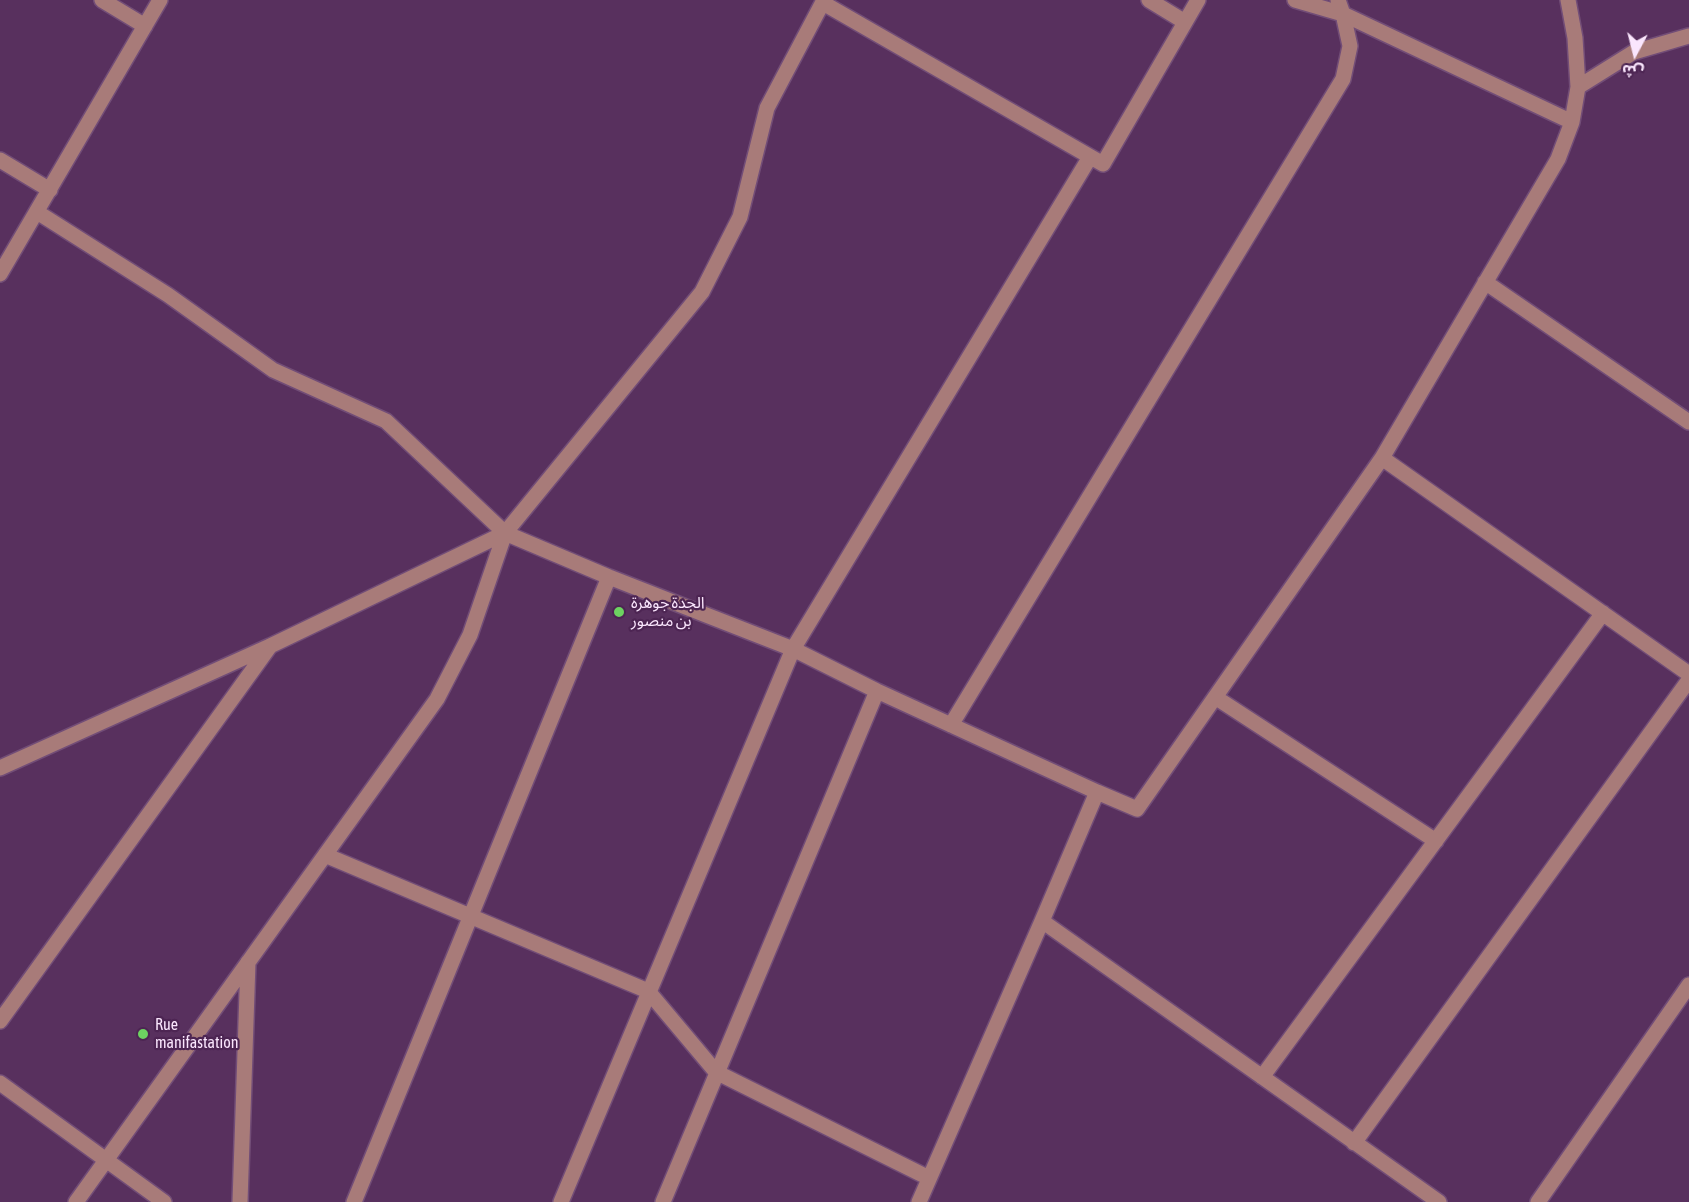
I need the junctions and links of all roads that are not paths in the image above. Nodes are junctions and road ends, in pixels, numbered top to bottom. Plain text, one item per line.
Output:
1 (102, 0) edge
2 (160, 0) edge
3 (1149, 0) edge
4 (1198, 0) edge
5 (1295, 0) edge
6 (1568, 0) edge
7 (823, 1) edge
8 (1341, 7) edge
9 (1185, 22) junction
10 (145, 26) junction
11 (1689, 36) edge
12 (1578, 87) junction
13 (1572, 122) junction
14 (1090, 157) junction
15 (0, 160) edge
16 (50, 190) junction
17 (37, 212) junction
18 (0, 274) edge
19 (1485, 282) junction
20 (1689, 422) edge
21 (1382, 458) junction
22 (506, 533) junction
23 (609, 577) junction
24 (1603, 613) junction
25 (270, 646) junction
26 (793, 649) junction
27 (1689, 674) edge
28 (1689, 680) edge
29 (878, 691) junction
30 (1215, 697) junction
31 (951, 725) junction
32 (0, 768) edge
33 (1097, 792) junction
34 (1436, 841) junction
35 (325, 855) junction
36 (471, 916) junction
37 (1042, 921) junction
38 (248, 962) junction
39 (1689, 985) edge
40 (648, 991) junction
41 (0, 1021) edge
42 (716, 1072) junction
43 (1262, 1077) junction
44 (0, 1083) edge
45 (1354, 1143) junction
46 (106, 1160) junction
47 (929, 1178) junction
48 (76, 1202) edge
49 (164, 1202) edge
50 (240, 1202) edge
51 (354, 1202) edge
52 (561, 1202) edge
53 (663, 1202) edge
54 (919, 1202) edge
55 (1439, 1202) edge
56 (1538, 1202) edge

1 - 10 street
2 - 10 street
3 - 9 street
4 - 9 street
5 - 8 street
6 - 12 street
7 - 14 street
7 - 22 street
8 - 13 street
8 - 31 street
9 - 14 street
10 - 16 street
11 - 12 street
12 - 13 street
13 - 19 street
14 - 26 street
15 - 16 street
16 - 17 street
17 - 18 street
17 - 22 street
19 - 20 street
19 - 21 street
21 - 24 street
21 - 30 street
22 - 23 street
22 - 25 street
22 - 35 street
23 - 26 street
23 - 36 street
24 - 27 street
24 - 34 street
25 - 32 street
25 - 41 street
26 - 29 street
26 - 40 street
28 - 45 street
29 - 31 street
29 - 42 street
30 - 33 street
30 - 34 street
31 - 33 street
33 - 37 street
34 - 43 street
35 - 36 street
35 - 38 street
36 - 40 street
36 - 51 street
37 - 43 street
37 - 47 street
38 - 46 street
38 - 50 street
39 - 56 street
40 - 42 street
40 - 52 street
42 - 47 street
42 - 53 street
43 - 45 street
44 - 46 street
45 - 55 street
46 - 48 street
46 - 49 street
47 - 54 street

